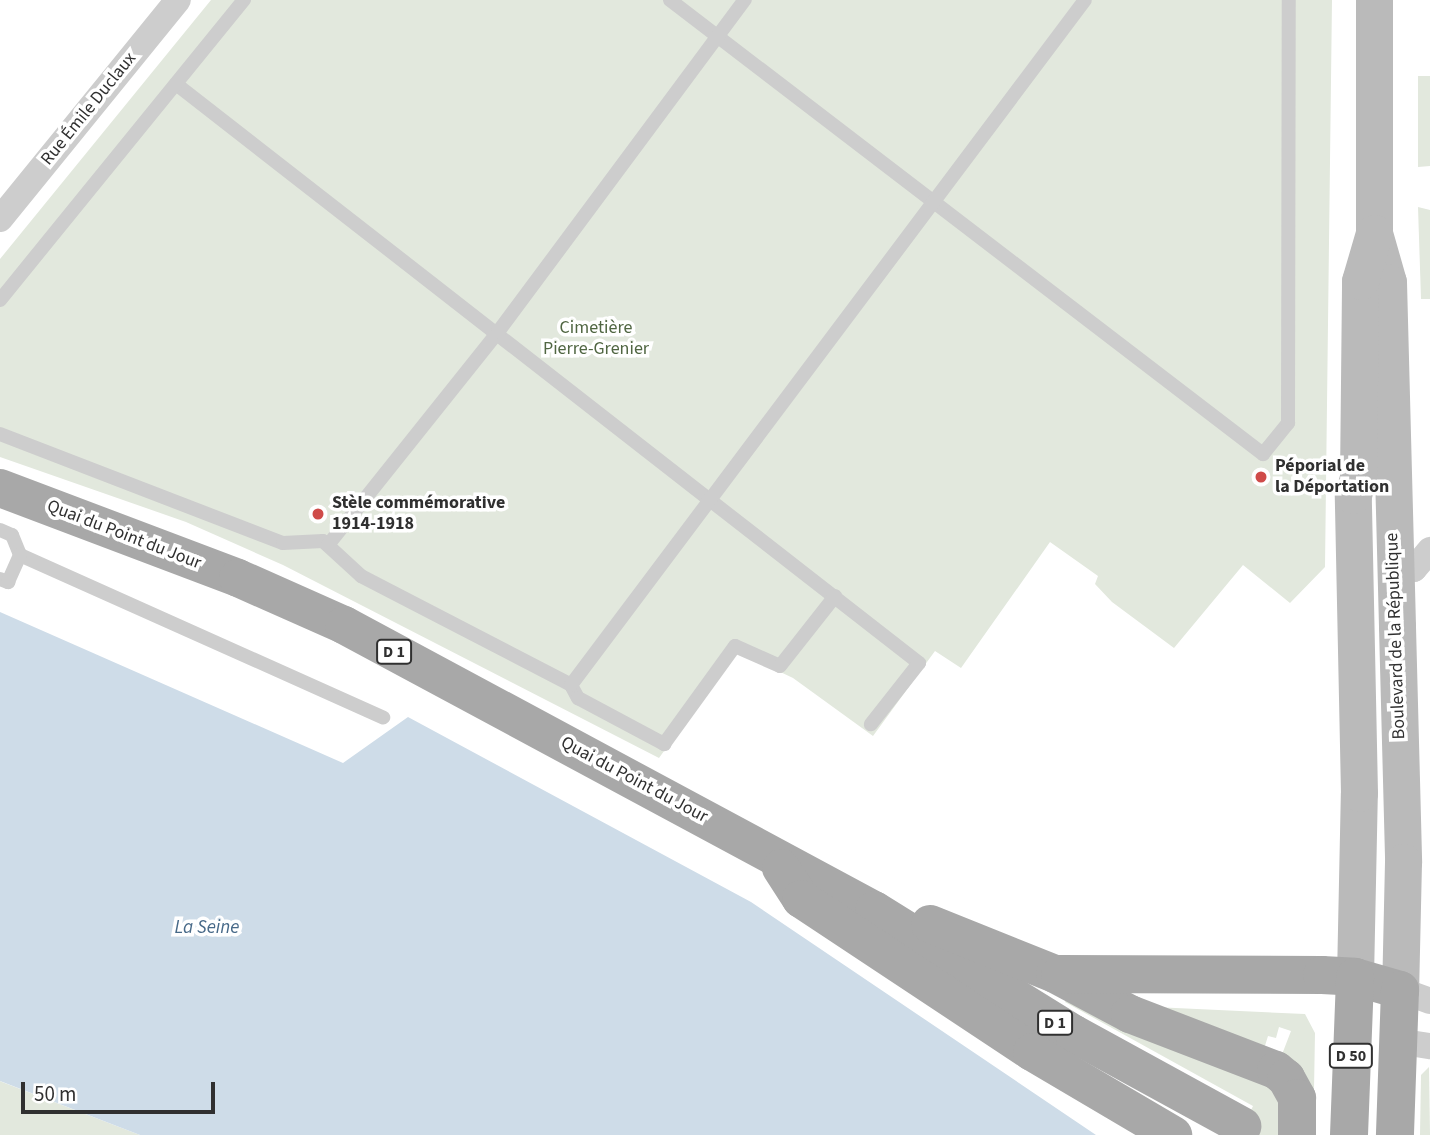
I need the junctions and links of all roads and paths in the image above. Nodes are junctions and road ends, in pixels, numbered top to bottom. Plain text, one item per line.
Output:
1 (178, 0) edge
2 (244, 0) edge
3 (670, 0) edge
4 (746, 0) edge
5 (1085, 0) edge
6 (1289, 0) edge
7 (1374, 0) edge
8 (717, 37) junction
9 (176, 84) junction
10 (935, 204) junction
11 (0, 219) edge
12 (1374, 233) junction
13 (0, 300) edge
14 (498, 332) junction
15 (0, 434) edge
16 (1358, 478) junction
17 (0, 488) edge
18 (711, 500) junction
19 (0, 530) edge
20 (328, 545) junction
21 (1430, 550) edge
22 (20, 555) junction
23 (1393, 570) junction
24 (0, 579) edge
25 (835, 596) junction
26 (570, 685) junction
27 (383, 717) dead end
28 (871, 724) dead end
29 (772, 853) junction
30 (874, 910) junction
31 (1055, 974) junction
32 (1392, 988) edge
33 (1414, 1043) edge
34 (1242, 1126) dead end
35 (1173, 1135) edge
36 (1297, 1135) edge
37 (1349, 1135) edge
38 (1395, 1135) edge

1 - 11 street, Rue Émile Duclaux
2 - 9 lane
3 - 8 lane
4 - 8 lane
5 - 10 lane
6 - 10 lane
7 - 12 main road, Boulevard de la République / D 50
8 - 10 lane
8 - 14 lane
9 - 13 lane
9 - 14 lane
10 - 18 lane
12 - 16 main road, Boulevard de la République / D 50
12 - 23 main road, Boulevard de la République / D 50
14 - 18 lane
14 - 20 lane
15 - 20 lane
16 - 23 main road
16 - 32 main road, Boulevard de la République / D 50
17 - 29 main road, Quai du Point du Jour / D 1
18 - 25 lane
18 - 26 lane
19 - 22 lane
20 - 26 lane
21 - 23 street
22 - 24 lane
22 - 27 lane
23 - 32 main road, Boulevard de la République / D 50
25 - 26 lane
25 - 28 lane
29 - 30 main road, Quai du Point du Jour / D 1
29 - 35 main road
30 - 31 main road
30 - 34 main road, Quai du Point du Jour / D 1
31 - 32 main road
31 - 36 main road
32 - 33 main road, Boulevard de la République / D 50
32 - 37 main road, Boulevard de la République / D 50
33 - 38 main road, Boulevard de la République / D 50

